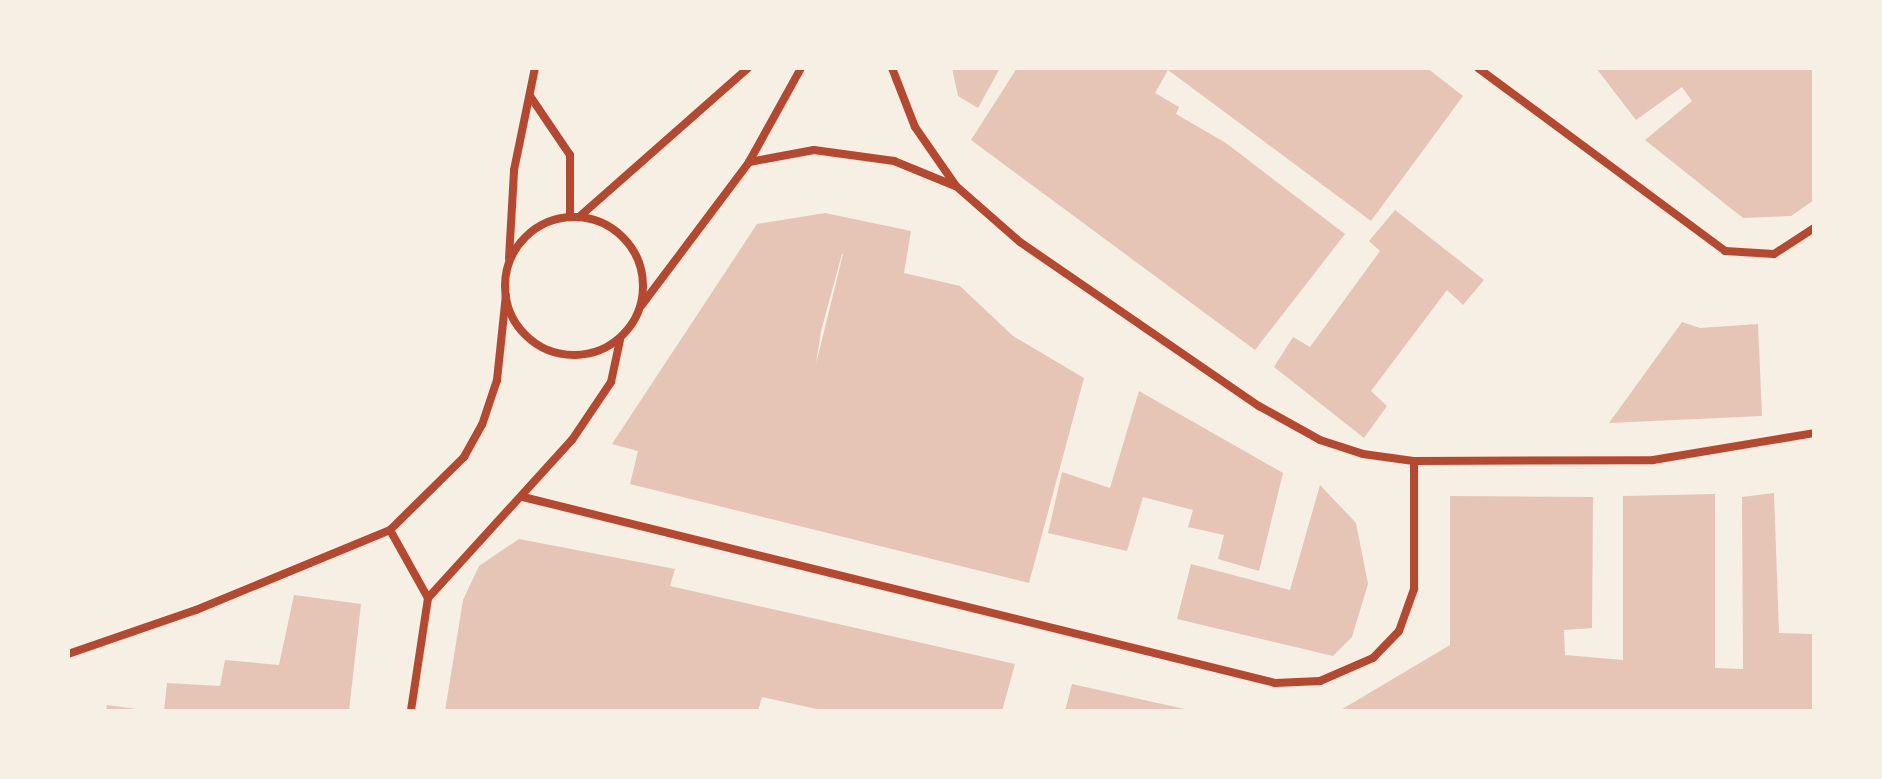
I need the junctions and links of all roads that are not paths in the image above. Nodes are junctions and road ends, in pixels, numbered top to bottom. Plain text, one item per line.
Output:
1 (535, 68) edge
2 (748, 68) edge
3 (801, 68) edge
4 (892, 68) edge
5 (1478, 68) edge
6 (530, 96) junction
7 (749, 162) junction
8 (956, 186) junction
9 (575, 216) junction
10 (1814, 228) edge
11 (509, 259) junction
12 (506, 295) junction
13 (639, 310) junction
14 (620, 340) junction
15 (1814, 433) edge
16 (1414, 461) junction
17 (523, 497) junction
18 (390, 530) junction
19 (428, 598) junction
20 (68, 654) edge
21 (411, 711) edge

1 - 6 street
2 - 9 street
3 - 7 street
4 - 8 street
5 - 10 street
6 - 9 street
6 - 11 street
7 - 8 street
7 - 13 street
8 - 16 street
9 - 11 street
9 - 13 street
11 - 12 street
12 - 14 street
12 - 18 street
13 - 14 street
14 - 17 street
15 - 16 street
16 - 17 street
17 - 19 street
18 - 19 street
18 - 20 street
19 - 21 street

